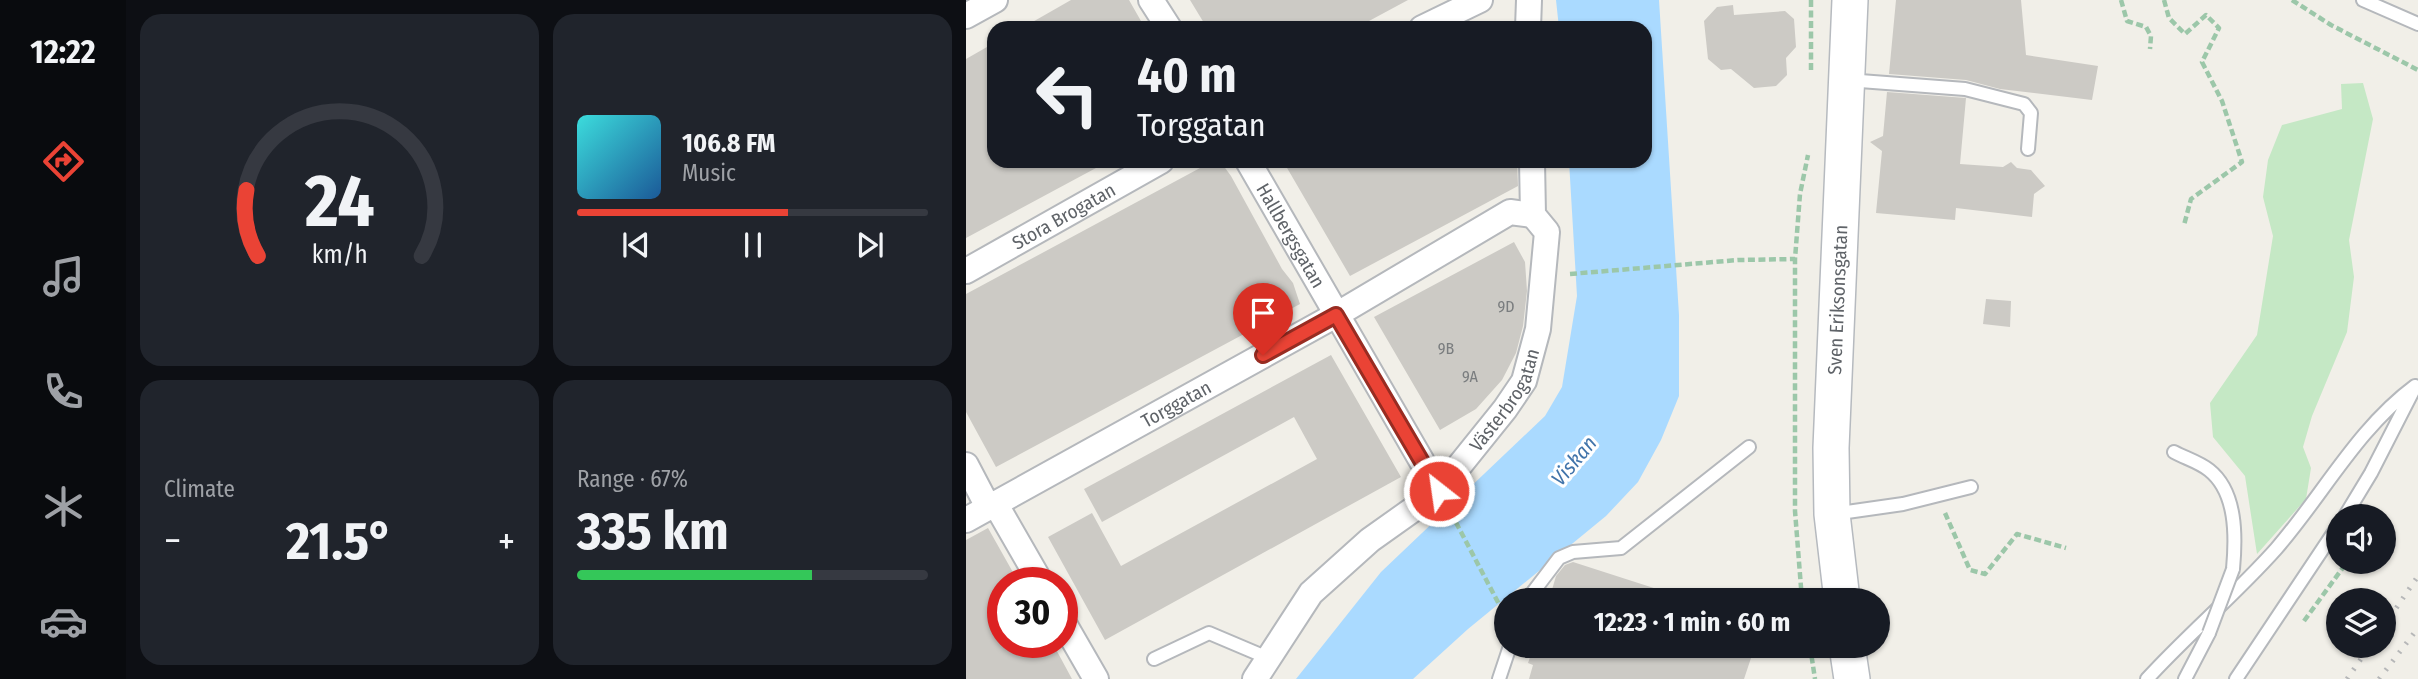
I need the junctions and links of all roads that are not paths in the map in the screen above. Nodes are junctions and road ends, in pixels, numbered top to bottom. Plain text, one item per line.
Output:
1 (995, 0) edge
2 (1152, 0) edge
3 (1480, 0) edge
4 (1529, 0) edge
5 (1850, 0) edge
6 (2363, 0) edge
7 (966, 16) edge
8 (1164, 21) edge
9 (1436, 21) edge
10 (1528, 21) edge
11 (2418, 24) edge
12 (1846, 80) junction
13 (2028, 149) dead end
14 (1149, 168) edge
15 (1252, 168) edge
16 (1532, 168) edge
17 (1533, 215) junction
18 (966, 271) edge
19 (1336, 315) junction
20 (2417, 382) edge
21 (1749, 447) dead end
22 (2174, 452) dead end
23 (966, 465) edge
24 (1971, 487) dead end
25 (1439, 491) junction
26 (2352, 504) edge
27 (991, 505) junction
28 (1832, 514) junction
29 (966, 520) edge
30 (2326, 544) edge
31 (1031, 567) edge
32 (1536, 588) edge
33 (1841, 588) edge
34 (1078, 648) edge
35 (1268, 658) junction
36 (1506, 658) edge
37 (1849, 658) edge
38 (1154, 659) dead end
39 (1096, 679) edge
40 (1255, 679) edge
41 (1499, 679) edge
42 (1852, 679) edge
43 (2147, 679) edge
44 (2185, 679) edge
45 (2236, 679) edge

1 - 7 street
2 - 8 street
3 - 9 street
4 - 10 street
5 - 12 street, Sven Eriksonsgatan
6 - 11 lane
12 - 13 lane
12 - 28 street, Sven Eriksonsgatan
14 - 18 street, Stora Brogatan
15 - 19 street, Hallbergsgatan
16 - 17 street, Västerbrogatan
17 - 19 street, Torggatan
17 - 25 street, Västerbrogatan
19 - 25 street, Hallbergsgatan
19 - 27 street, Torggatan
20 - 26 lane
20 - 43 lane
21 - 32 lane
22 - 44 lane, bridge
23 - 27 street
24 - 28 lane
25 - 35 street, Västerbrogatan
27 - 29 street, Torggatan
27 - 31 street
28 - 33 street, Sven Eriksonsgatan
30 - 45 lane
34 - 39 street
35 - 38 lane
35 - 40 street, Västerbrogatan
36 - 41 lane
37 - 42 street

